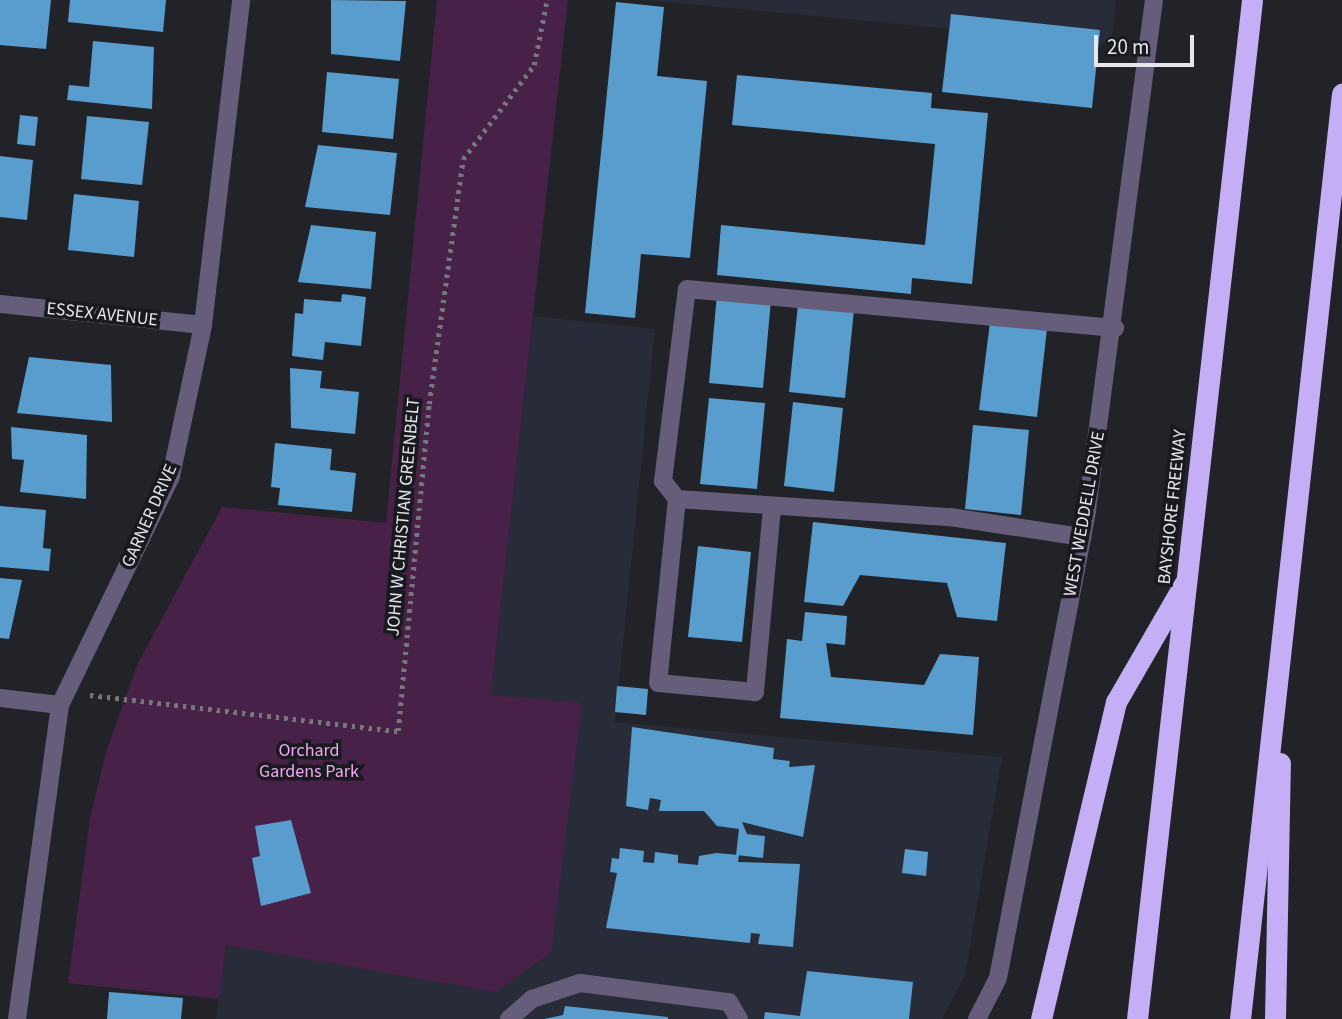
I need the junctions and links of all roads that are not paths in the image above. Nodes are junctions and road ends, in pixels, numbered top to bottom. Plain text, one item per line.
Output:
1 (241, 0) edge
2 (1154, 0) edge
3 (1252, 0) edge
4 (1342, 94) edge
5 (0, 304) edge
6 (203, 325) junction
7 (1115, 328) junction
8 (677, 499) junction
9 (772, 508) junction
10 (1082, 537) junction
11 (1189, 576) junction
12 (1283, 625) junction
13 (0, 698) edge
14 (64, 698) junction
15 (17, 1019) edge
16 (509, 1019) edge
17 (739, 1019) edge
18 (977, 1019) edge
19 (1041, 1019) edge
20 (1137, 1019) edge
21 (1240, 1019) edge
22 (1275, 1019) edge

1 - 6 street, GARNER DRIVE
2 - 7 street, WEST WEDDELL DRIVE
3 - 11 highway, BAYSHORE FREEWAY
4 - 12 highway
5 - 6 street, ESSEX AVENUE
6 - 14 street, GARNER DRIVE
7 - 8 street
7 - 10 street, WEST WEDDELL DRIVE
8 - 9 street
8 - 9 street
9 - 10 street
10 - 18 street, WEST WEDDELL DRIVE
11 - 19 highway
11 - 20 highway, BAYSHORE FREEWAY
12 - 21 highway
12 - 22 highway
13 - 14 street
14 - 15 street, GARNER DRIVE
16 - 17 street

